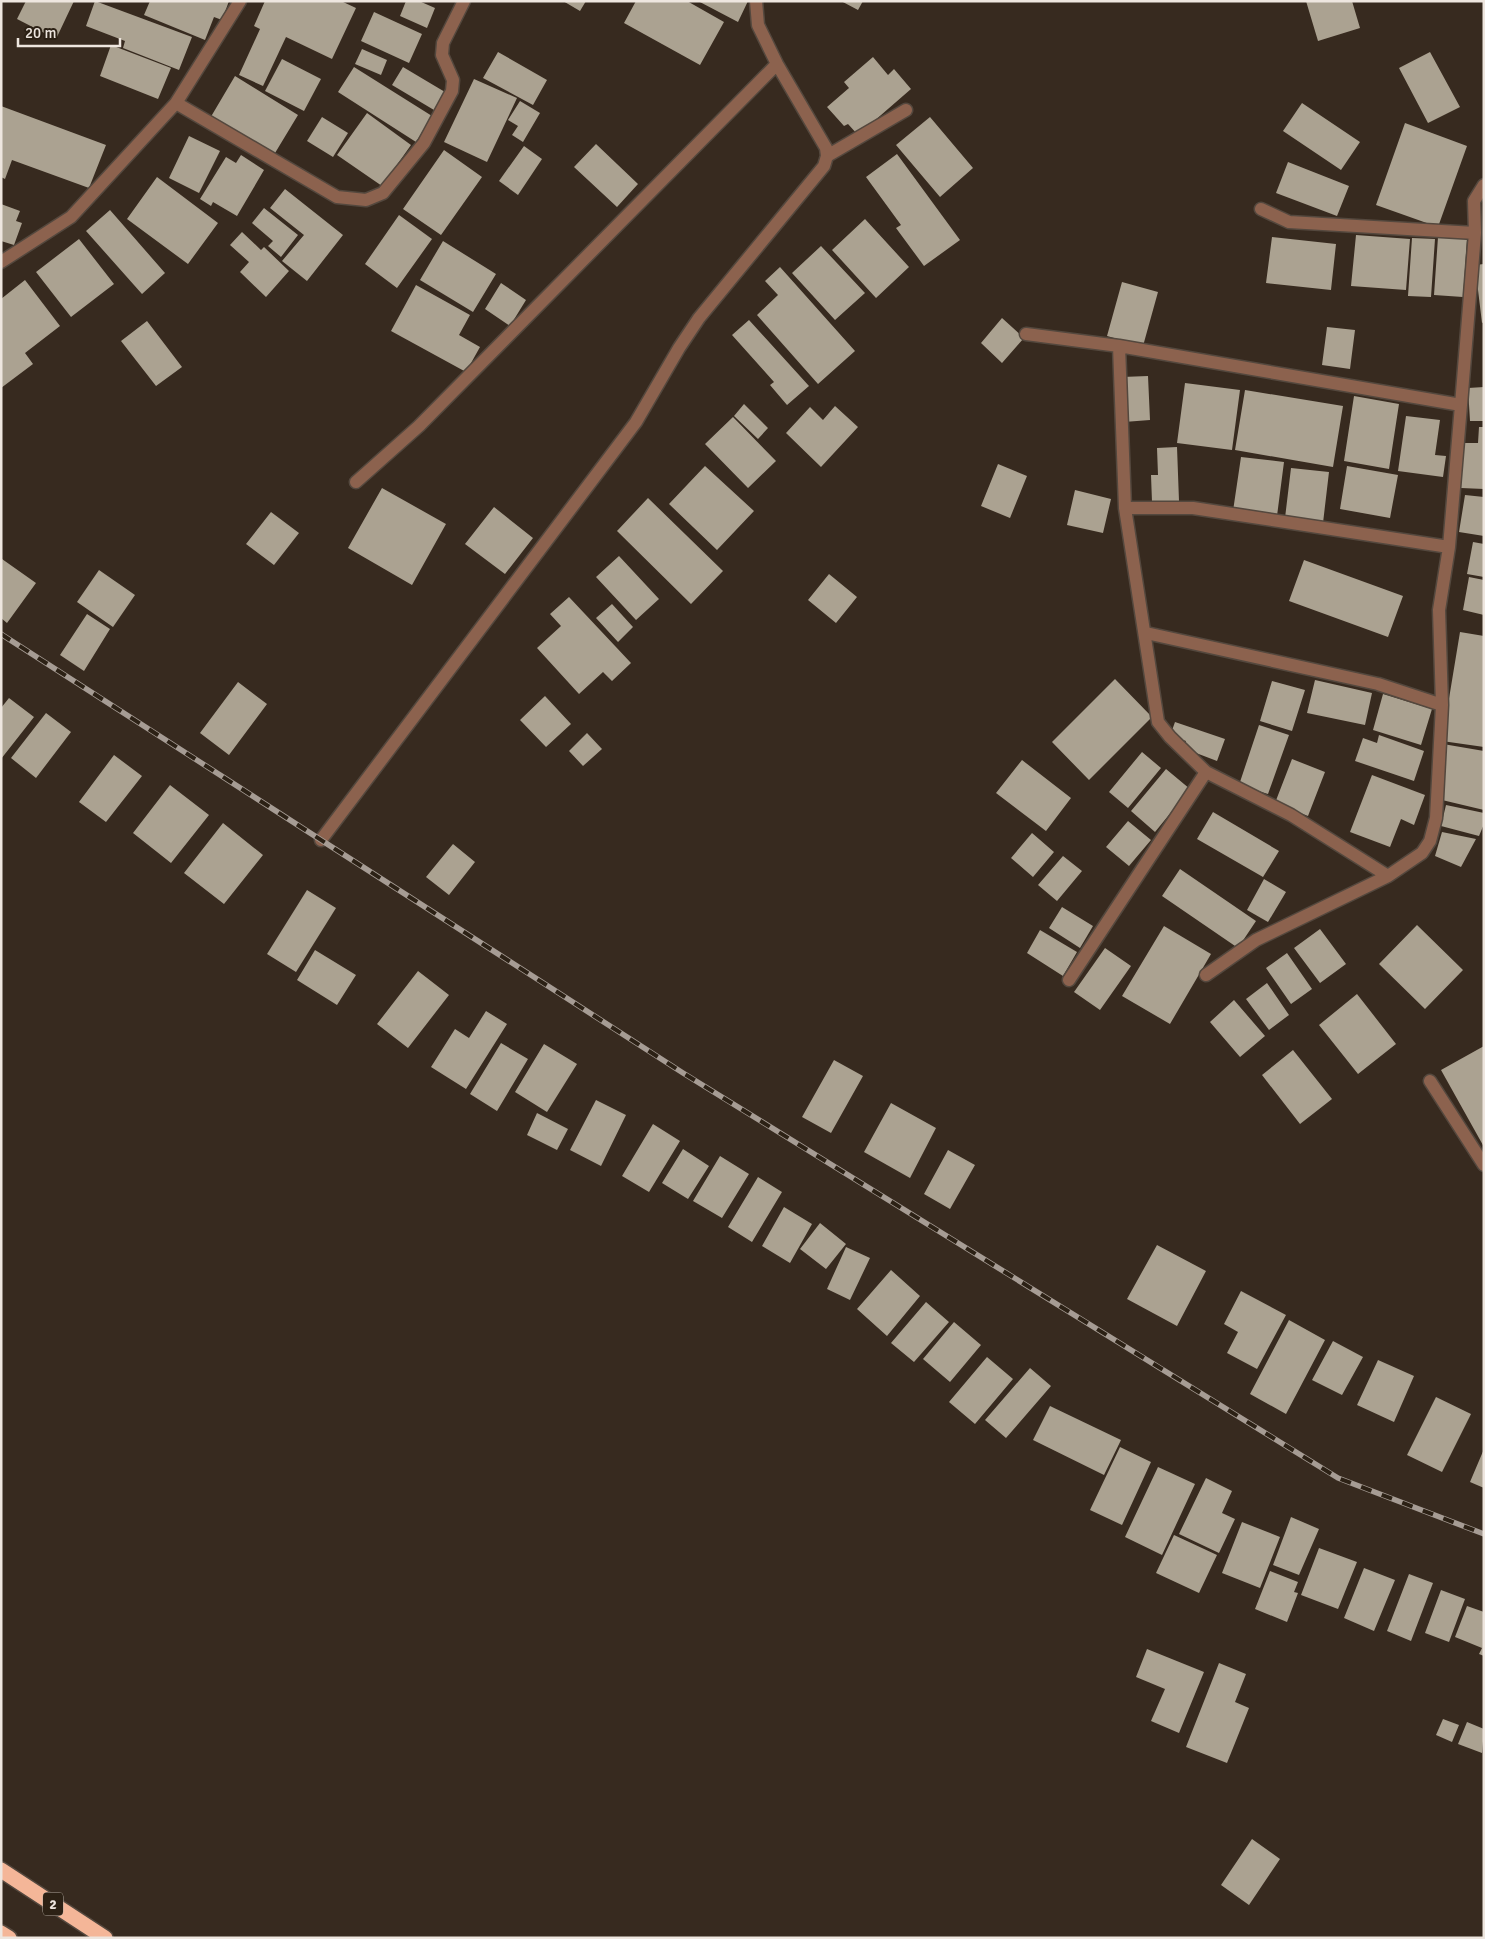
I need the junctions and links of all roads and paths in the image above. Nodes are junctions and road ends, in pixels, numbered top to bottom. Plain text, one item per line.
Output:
1 (240, 1) edge
2 (464, 1) edge
3 (756, 1) edge
4 (777, 64) junction
5 (176, 103) junction
6 (906, 110) dead end
7 (827, 156) junction
8 (1484, 185) edge
9 (1261, 209) dead end
10 (1475, 232) junction
11 (3, 259) edge
12 (1026, 334) dead end
13 (1119, 346) junction
14 (1461, 405) junction
15 (356, 482) dead end
16 (1125, 508) junction
17 (1449, 547) junction
18 (1146, 633) junction
19 (1442, 705) junction
20 (1206, 772) junction
21 (321, 840) dead end
22 (1388, 876) junction
23 (1206, 975) dead end
24 (1069, 980) dead end
25 (1430, 1082) dead end
26 (1484, 1165) edge
27 (1, 1870) edge
28 (1, 1933) edge
29 (9, 1938) edge
30 (106, 1938) edge

1 - 5 street
2 - 5 street
3 - 4 street
4 - 7 street
4 - 15 street
5 - 11 street
6 - 7 street
7 - 21 street
8 - 10 street
9 - 10 street
10 - 14 street
12 - 13 street
13 - 14 street
13 - 16 street
14 - 17 street
16 - 17 street
16 - 18 street
17 - 19 street
18 - 19 street
18 - 20 street
19 - 22 street
20 - 22 street
20 - 24 street
22 - 23 street
25 - 26 street
27 - 30 highway, 2
28 - 29 highway

